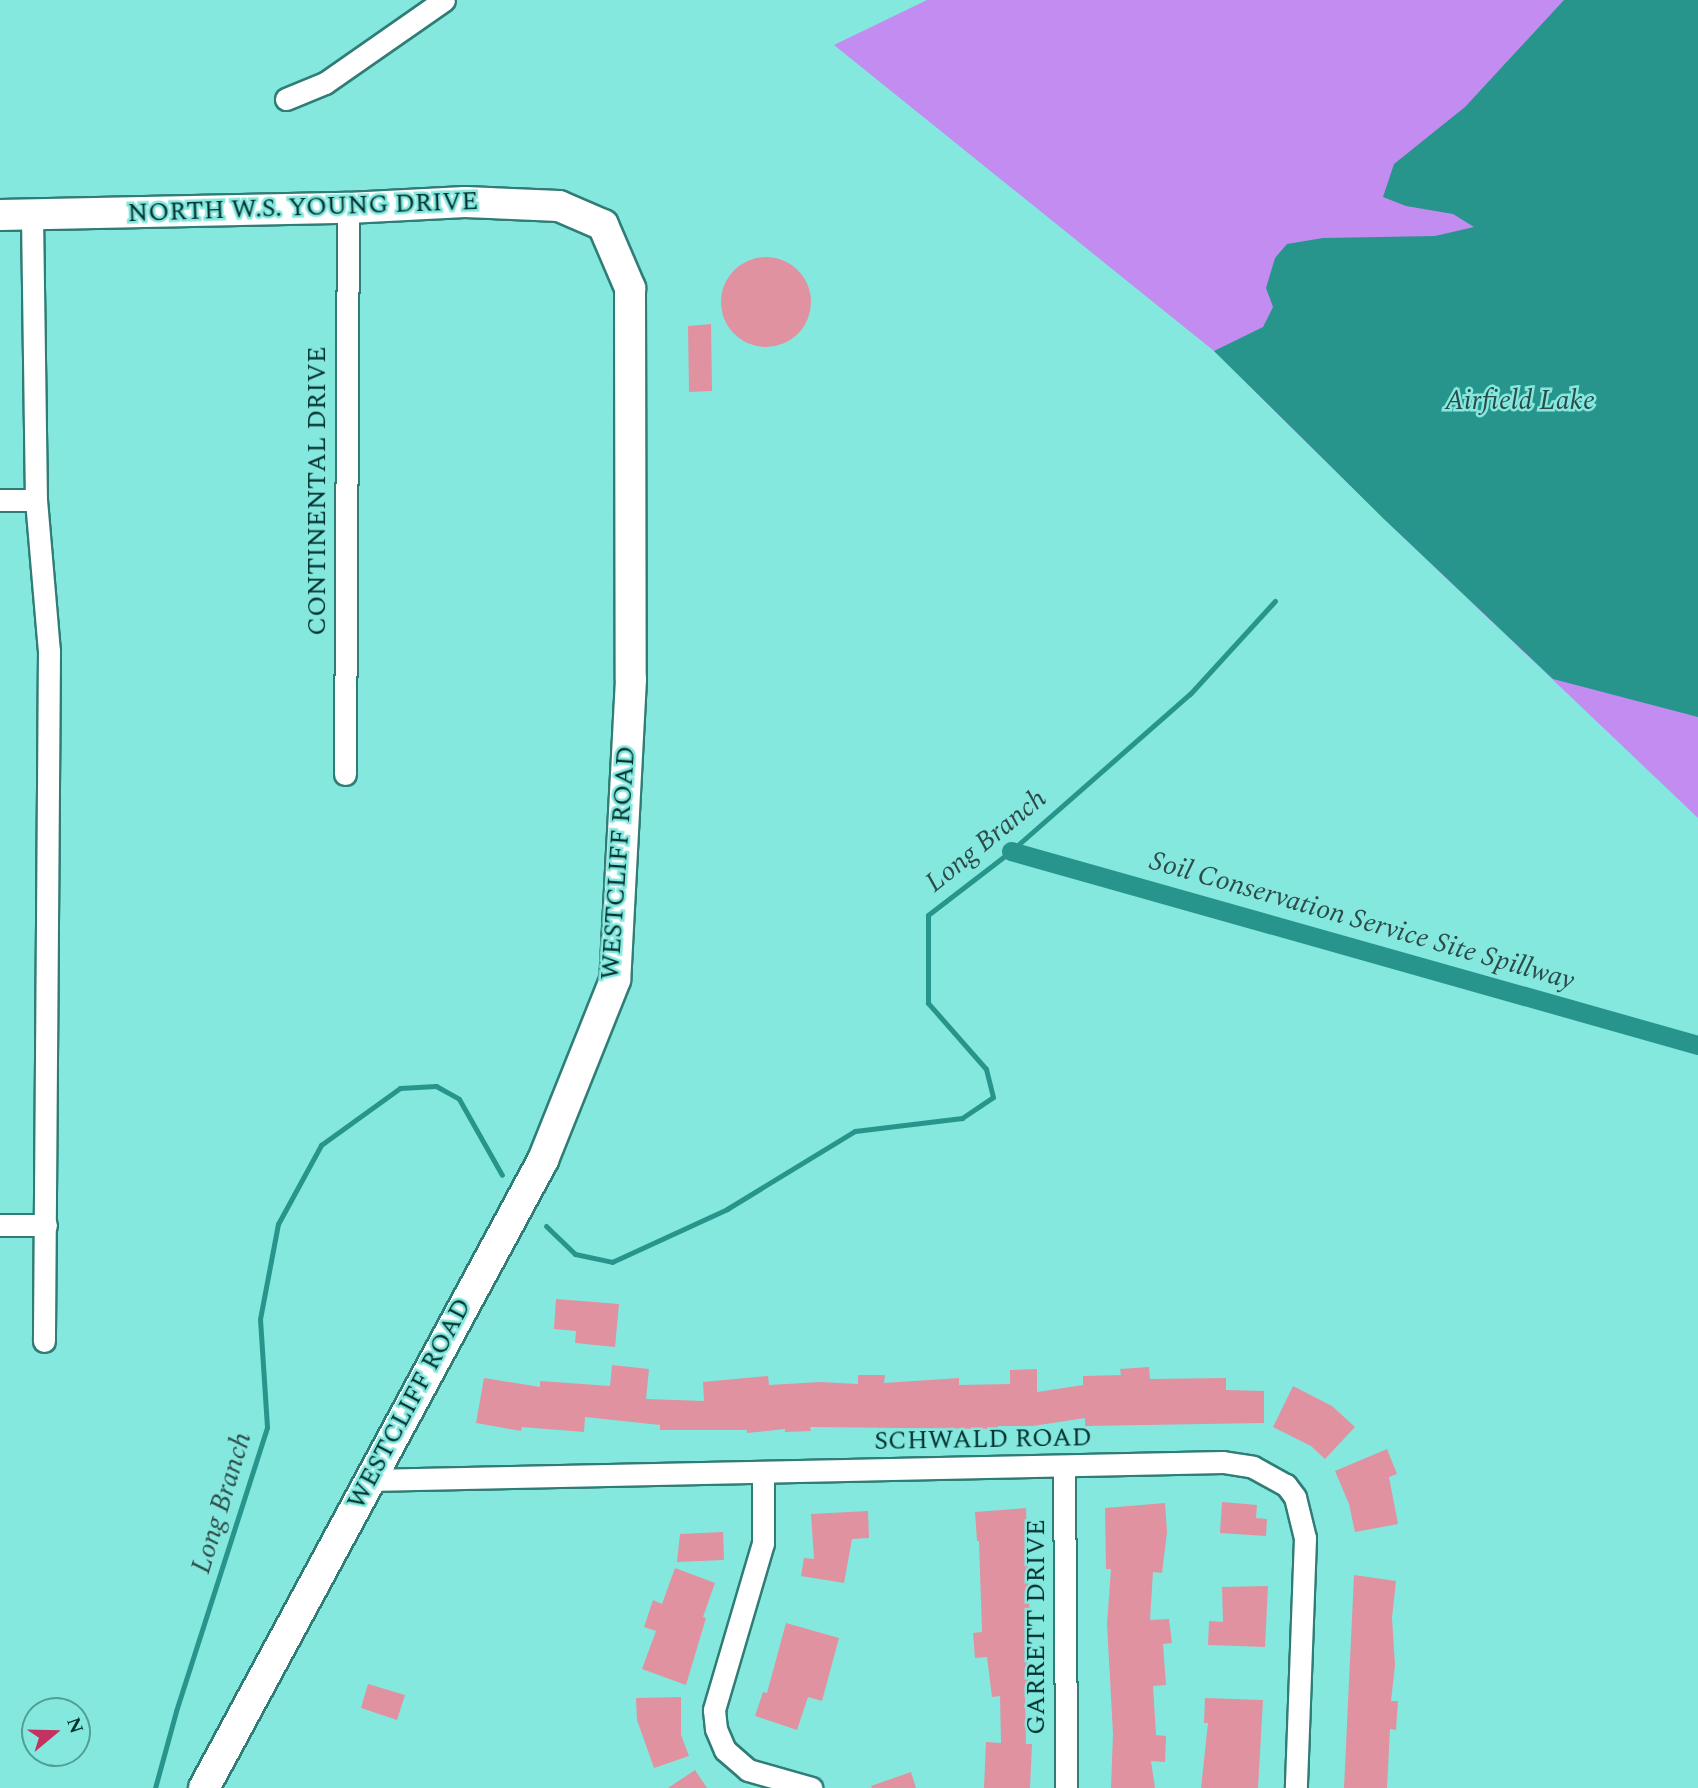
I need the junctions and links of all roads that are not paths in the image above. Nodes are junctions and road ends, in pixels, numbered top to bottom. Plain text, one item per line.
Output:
1 (444, 0) edge
2 (286, 99) dead end
3 (348, 208) junction
4 (0, 215) edge
5 (32, 215) junction
6 (603, 225) joint
7 (0, 500) edge
8 (36, 500) junction
9 (345, 774) dead end
10 (0, 1225) edge
11 (46, 1225) junction
12 (44, 1341) dead end
13 (1064, 1466) junction
14 (763, 1473) junction
15 (369, 1480) junction
16 (204, 1788) edge
17 (811, 1788) edge
18 (1066, 1788) edge
19 (1296, 1788) edge

1 - 2 street
3 - 5 street, NORTH W.S. YOUNG DRIVE
3 - 6 street, NORTH W.S. YOUNG DRIVE
3 - 9 street, CONTINENTAL DRIVE
4 - 5 street, NORTH W.S. YOUNG DRIVE
5 - 8 street
6 - 15 street, WESTCLIFF ROAD
7 - 8 street
8 - 11 street
10 - 11 street
11 - 12 street
13 - 14 street, SCHWALD ROAD
13 - 18 street, GARRETT DRIVE
13 - 19 street, SCHWALD ROAD
14 - 15 street, SCHWALD ROAD
14 - 17 street
15 - 16 street, WESTCLIFF ROAD

